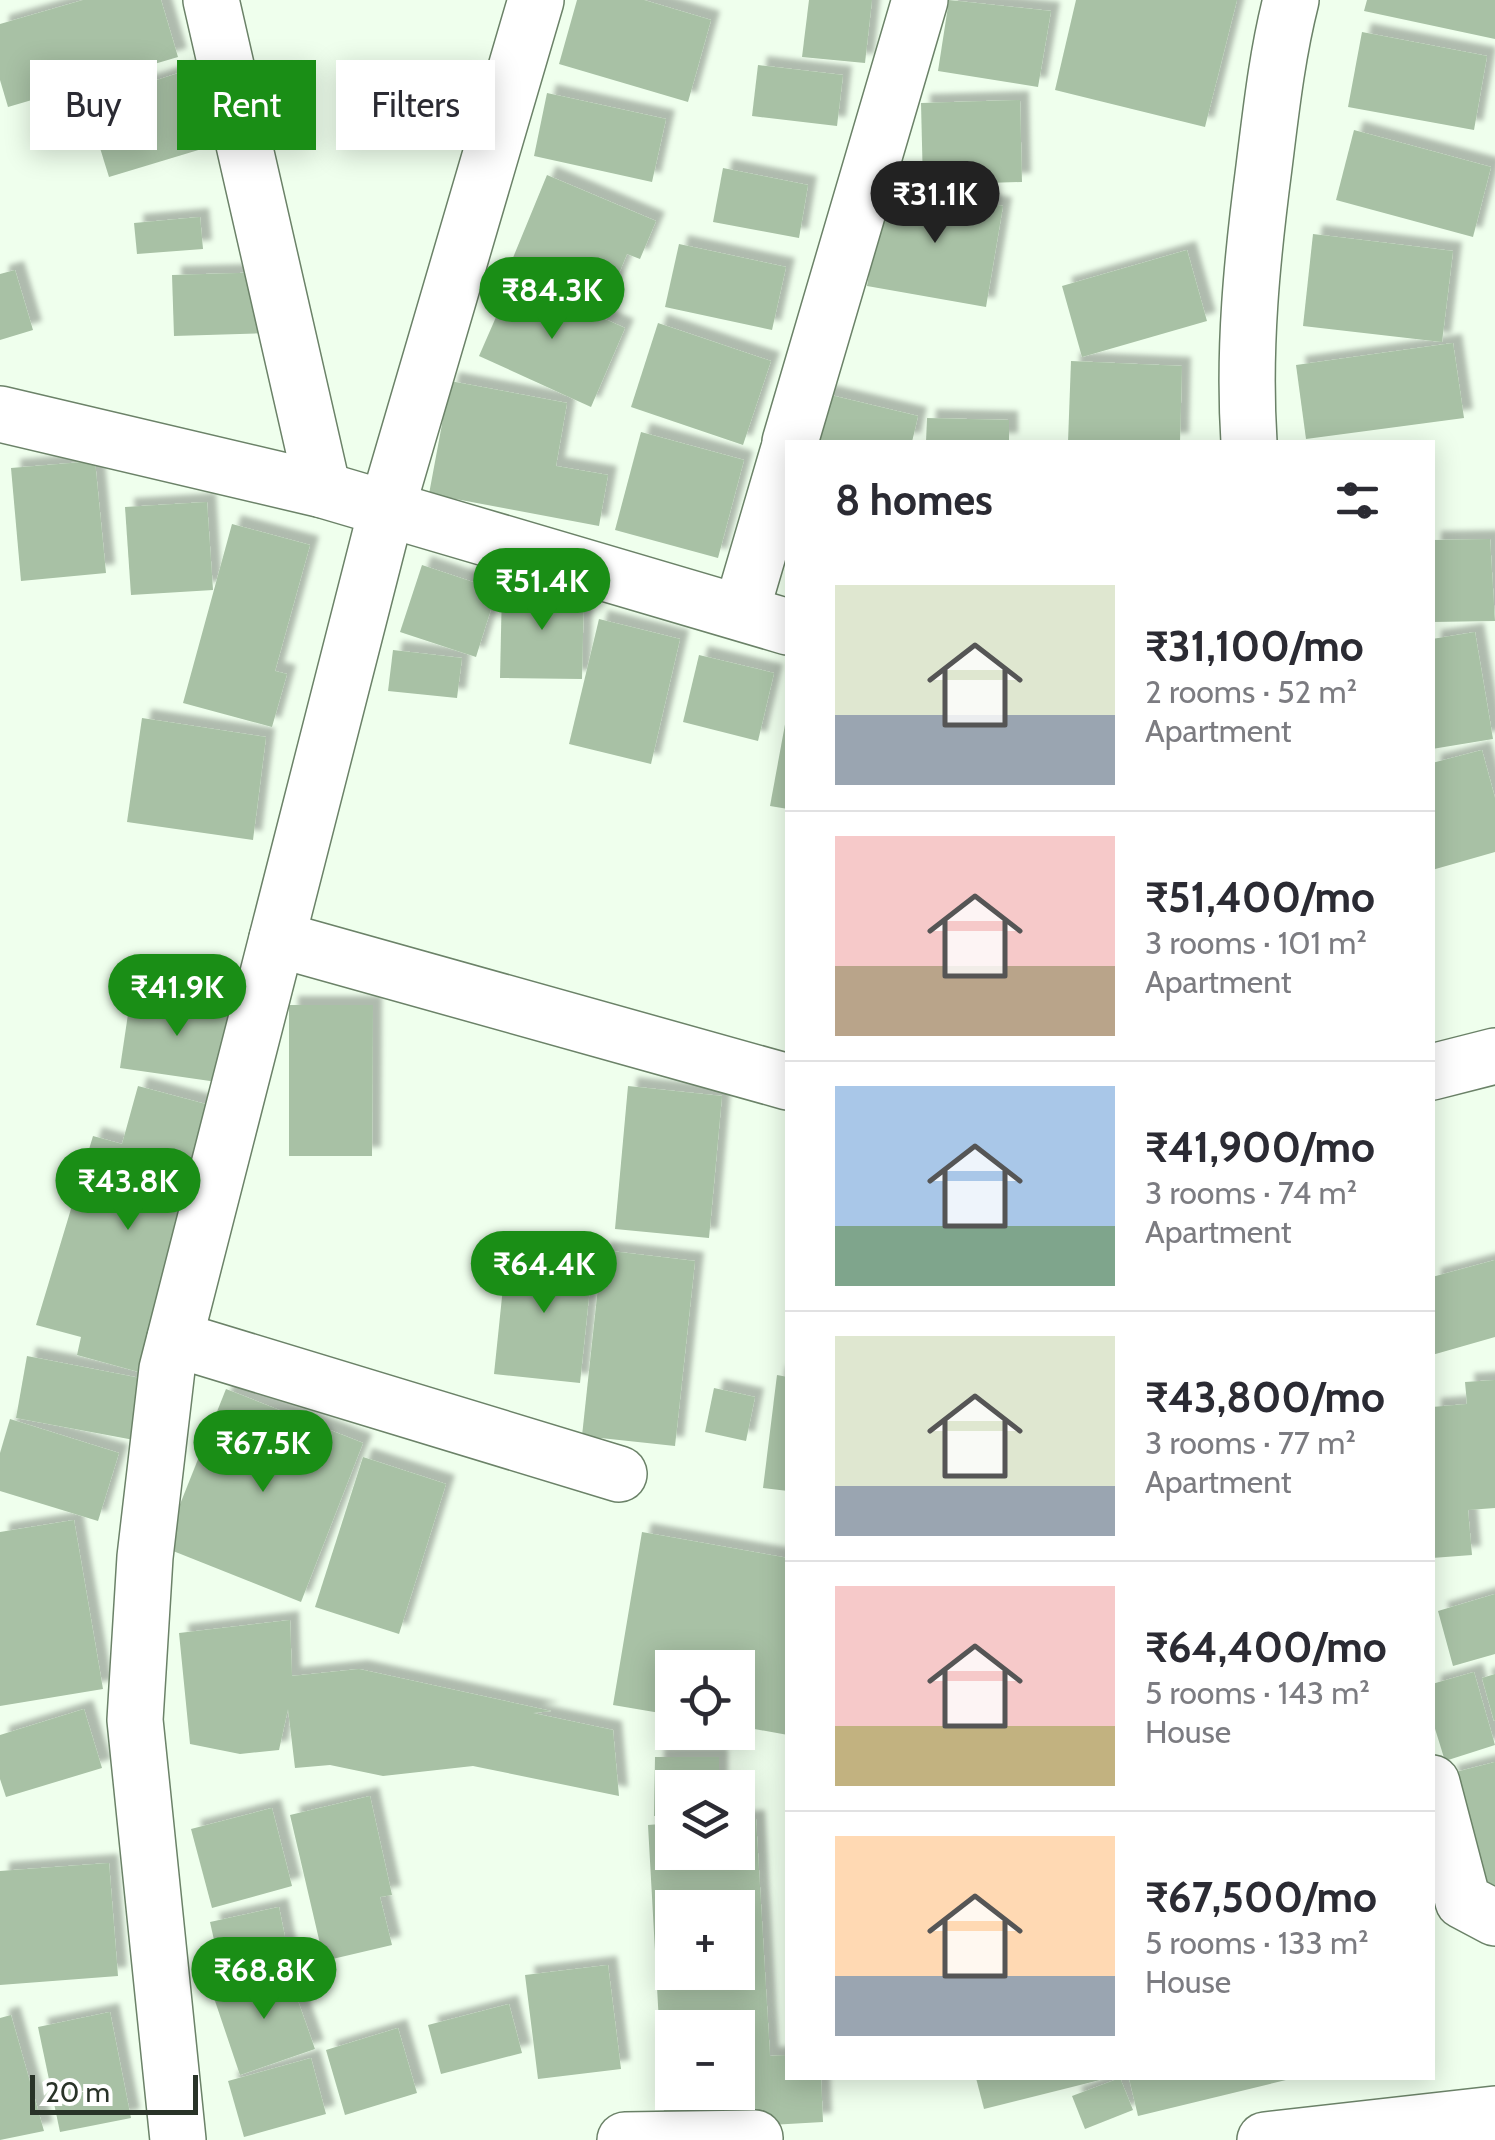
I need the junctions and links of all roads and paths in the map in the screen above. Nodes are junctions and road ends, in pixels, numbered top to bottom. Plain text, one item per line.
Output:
1 (210, 0) edge
2 (536, 0) edge
3 (920, 0) edge
4 (1292, 0) edge
5 (0, 414) edge
6 (791, 440) edge
7 (1249, 440) edge
8 (785, 473) edge
9 (323, 490) junction
10 (387, 508) junction
11 (764, 620) edge
12 (277, 939) junction
13 (1495, 1056) edge
14 (1435, 1071) edge
15 (785, 1081) edge
16 (175, 1339) junction
17 (618, 1474) dead end
18 (1435, 1794) edge
19 (1495, 1918) edge
20 (1495, 2114) edge
21 (1412, 2132) edge
22 (755, 2138) edge
23 (178, 2140) edge
24 (625, 2140) edge
25 (1265, 2140) edge

1 - 9 street
2 - 10 street
3 - 6 street
4 - 7 street
5 - 9 street
8 - 11 street
9 - 10 street
10 - 11 street
10 - 12 street
12 - 15 street
12 - 16 street
13 - 14 street
16 - 17 street
16 - 23 street
18 - 19 street
20 - 21 street
21 - 25 street
22 - 24 street

